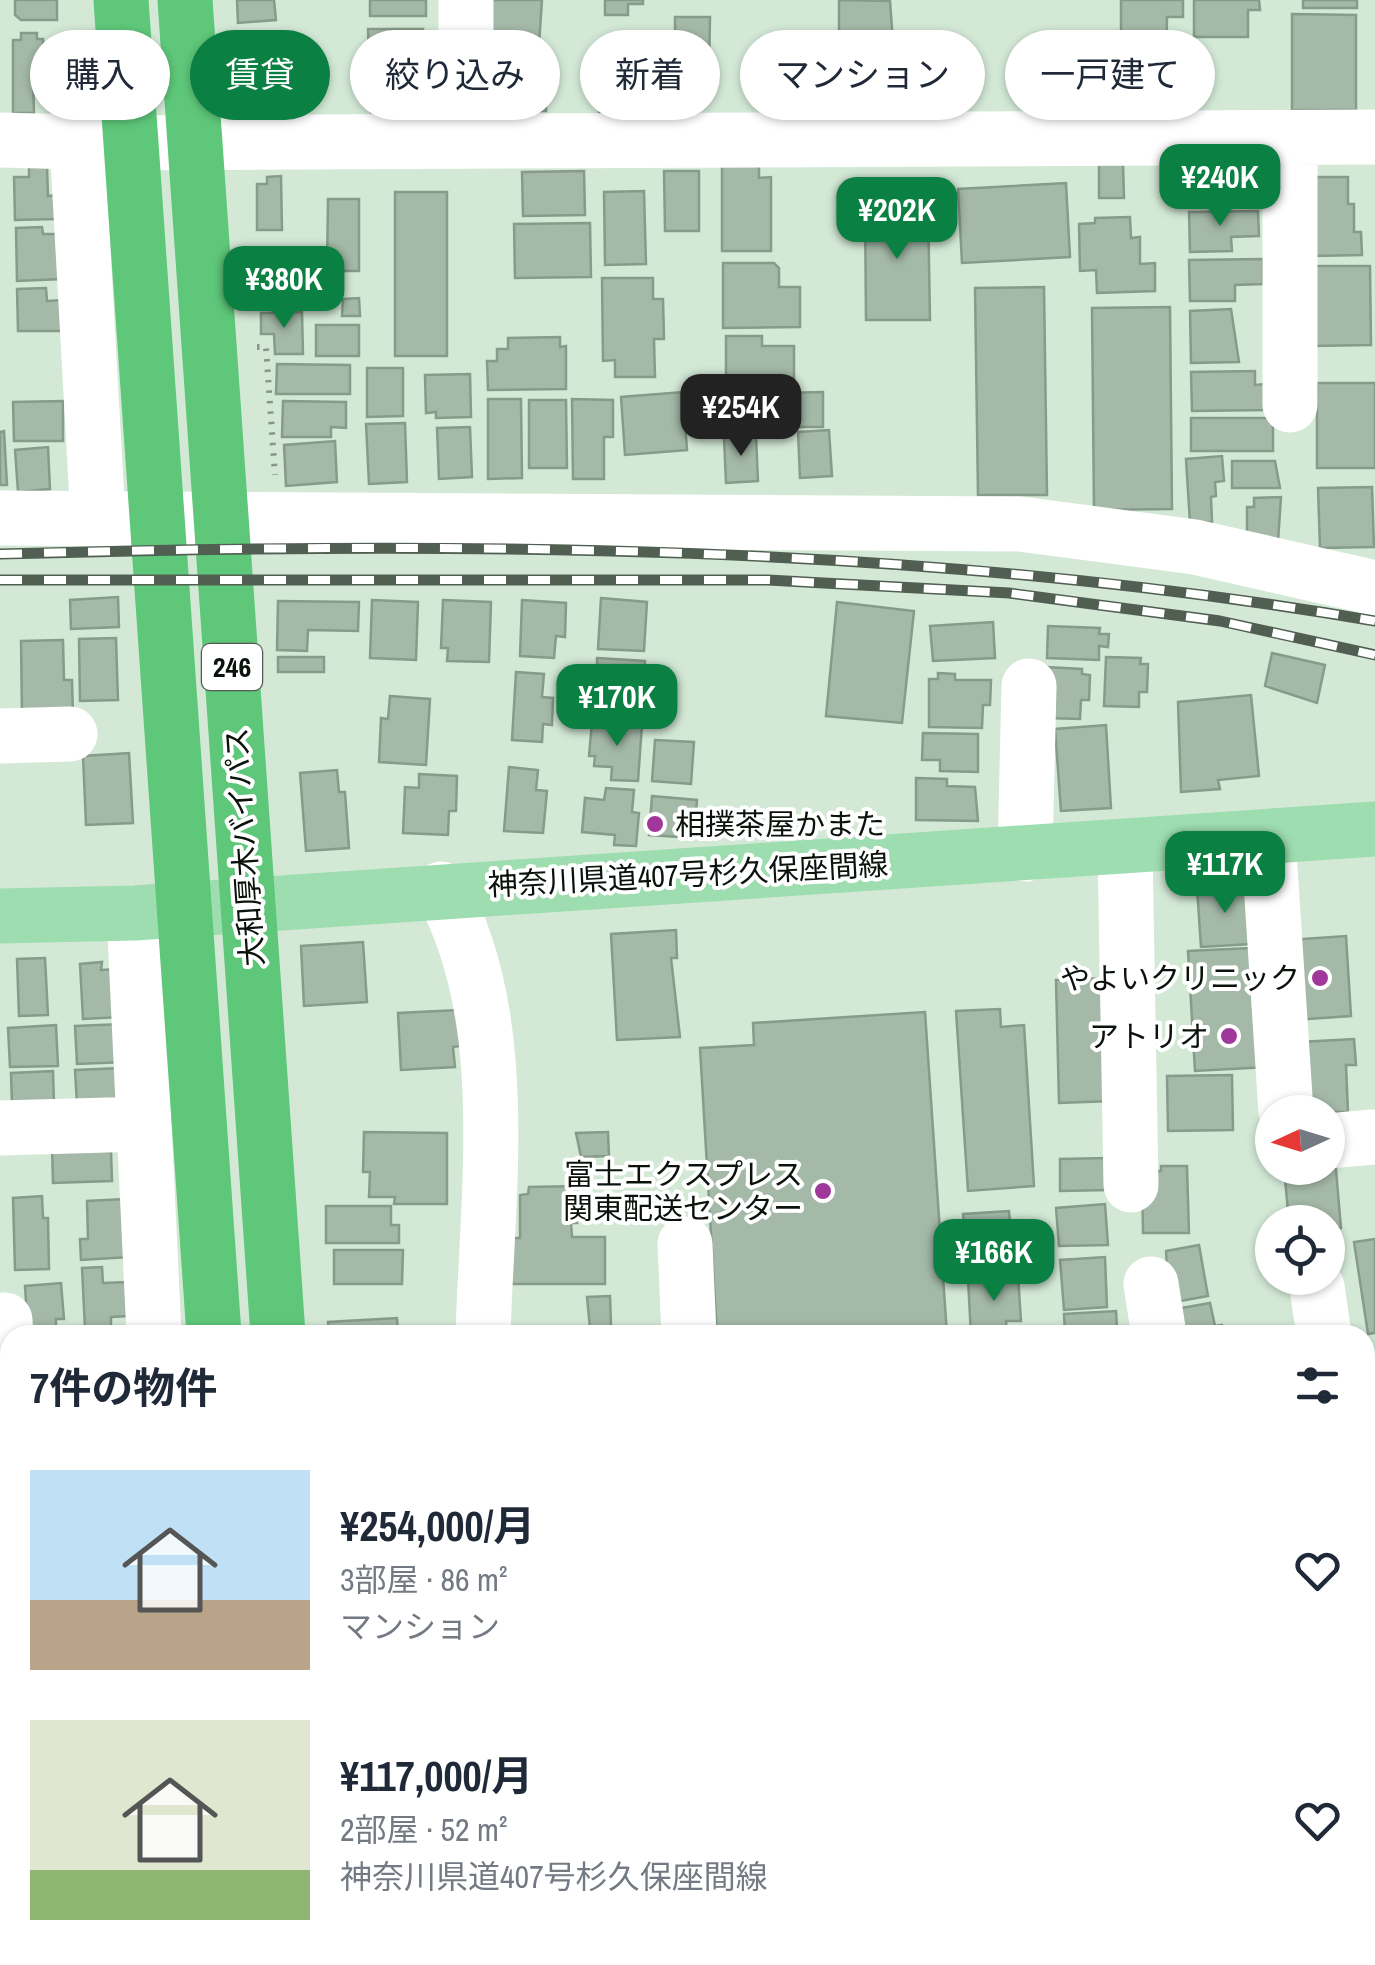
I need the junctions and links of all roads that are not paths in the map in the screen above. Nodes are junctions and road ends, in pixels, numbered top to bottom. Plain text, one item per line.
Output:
1 (121, 0) edge
2 (185, 0) edge
3 (466, 0) edge
4 (1375, 137) edge
5 (1290, 138) junction
6 (0, 140) edge
7 (466, 140) junction
8 (77, 142) junction
9 (1290, 404) dead end
10 (0, 518) edge
11 (98, 519) junction
12 (1375, 588) edge
13 (1029, 686) dead end
14 (70, 734) dead end
15 (0, 736) edge
16 (1375, 829) edge
17 (1268, 838) junction
18 (1125, 849) junction
19 (1026, 854) junction
20 (441, 889) junction
21 (134, 913) junction
22 (0, 916) edge
23 (1285, 1095) edge
24 (144, 1124) junction
25 (0, 1128) edge
26 (1131, 1185) dead end
27 (685, 1244) dead end
28 (5, 1320) dead end
29 (5, 1325) edge
30 (154, 1325) edge
31 (213, 1325) edge
32 (277, 1325) edge
33 (483, 1325) edge
34 (689, 1325) edge

1 - 31 highway, 246
2 - 32 highway, 大和厚木バイパス / 246
3 - 7 street
4 - 5 street
5 - 7 street
5 - 9 street
6 - 8 street
7 - 8 street
8 - 11 street
10 - 11 street
11 - 12 street
13 - 19 street
14 - 15 street
16 - 17 main road, 神奈川県道407号杉久保座間線
17 - 18 main road, 神奈川県道407号杉久保座間線
17 - 23 street
18 - 19 main road, 神奈川県道407号杉久保座間線
18 - 26 street
19 - 20 main road, 神奈川県道407号杉久保座間線
20 - 21 main road, 神奈川県道407号杉久保座間線
20 - 33 street
21 - 22 main road, 神奈川県道407号杉久保座間線
21 - 24 street
24 - 25 street
24 - 30 street
27 - 34 street
28 - 29 street

